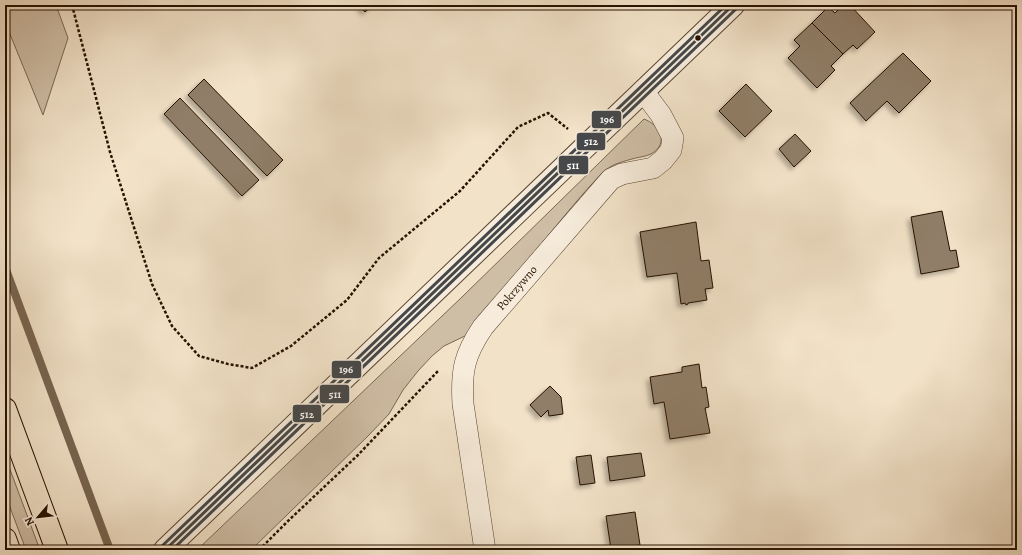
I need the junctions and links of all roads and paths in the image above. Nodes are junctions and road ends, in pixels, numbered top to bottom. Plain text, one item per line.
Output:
1 (72, 5) edge
2 (733, 5) edge
3 (643, 91) junction
4 (587, 145) junction
5 (420, 391) dead end
6 (5, 410) edge
7 (5, 539) edge
8 (167, 548) edge
9 (9, 550) edge
10 (57, 550) edge
11 (260, 550) edge
12 (485, 550) edge

1 - 4 path
2 - 3 street
3 - 4 street
3 - 12 street, Pokrzywno
4 - 8 street
5 - 11 path
6 - 10 highway
7 - 9 highway

